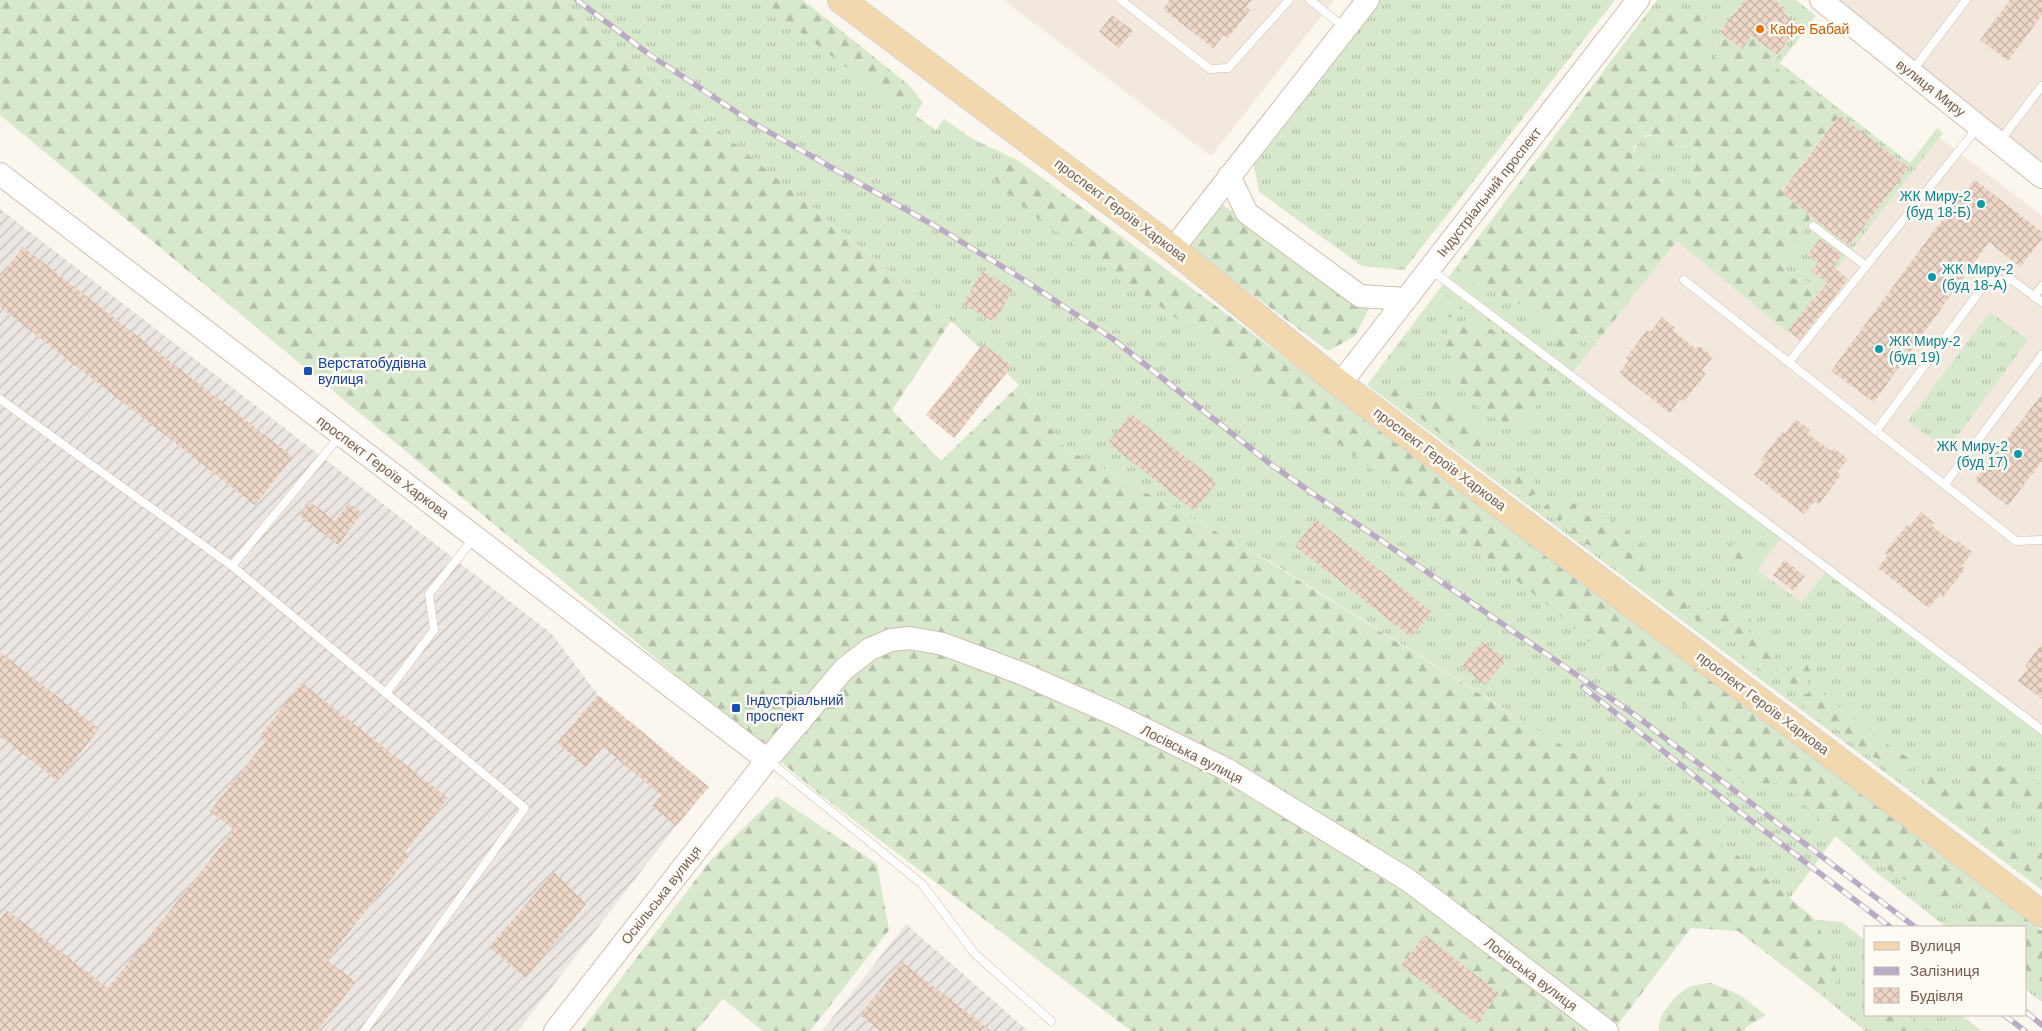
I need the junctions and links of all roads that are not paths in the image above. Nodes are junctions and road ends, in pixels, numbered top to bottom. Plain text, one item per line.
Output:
1 (841, 0) edge
2 (1121, 0) edge
3 (1289, 0) edge
4 (1310, 0) edge
5 (1368, 0) edge
6 (1638, 0) edge
7 (1821, 0) edge
8 (1966, 0) edge
9 (1346, 28) junction
10 (1910, 72) junction
11 (2042, 86) edge
12 (1979, 126) junction
13 (1999, 142) junction
14 (0, 174) edge
15 (1229, 176) junction
16 (2042, 177) edge
17 (1813, 226) dead end
18 (1173, 249) junction
19 (1866, 266) junction
20 (1430, 269) junction
21 (1684, 280) dead end
22 (2042, 286) edge
23 (2034, 296) junction
24 (1406, 300) junction
25 (2042, 302) edge
26 (2042, 355) edge
27 (1789, 362) junction
28 (1340, 384) junction
29 (0, 399) edge
30 (1876, 431) junction
31 (340, 435) junction
32 (1945, 484) junction
33 (475, 537) junction
34 (2042, 540) edge
35 (232, 566) junction
36 (386, 693) junction
37 (2042, 730) edge
38 (767, 760) junction
39 (2042, 914) edge
40 (1051, 1021) dead end
41 (364, 1031) edge
42 (555, 1031) edge
43 (1606, 1031) edge

1 - 18 main road, проспект Героїв Харкова
2 - 3 lane
4 - 9 lane
5 - 9 street
6 - 20 street, Індустріальний проспект
7 - 10 street, вулиця Миру
8 - 10 lane
9 - 15 street
10 - 12 street, вулиця Миру
11 - 13 lane
12 - 13 street, вулиця Миру
12 - 19 lane
13 - 16 street, вулиця Миру
14 - 31 street, проспект Героїв Харкова
15 - 18 street
15 - 24 street
17 - 19 lane
18 - 28 main road, проспект Героїв Харкова
19 - 27 lane
20 - 24 street, Індустріальний проспект
20 - 37 lane
21 - 27 lane
22 - 23 lane
23 - 25 lane
23 - 30 lane
24 - 28 street, Індустріальний проспект
26 - 32 lane
27 - 30 lane
28 - 39 main road, проспект Героїв Харкова
29 - 35 lane
30 - 32 lane
31 - 33 street, проспект Героїв Харкова
31 - 35 lane
32 - 34 lane
33 - 36 lane
33 - 38 street, проспект Героїв Харкова
35 - 36 lane
36 - 41 lane
38 - 40 lane
38 - 42 street, Оскільська вулиця
38 - 43 street, Лосівська вулиця

